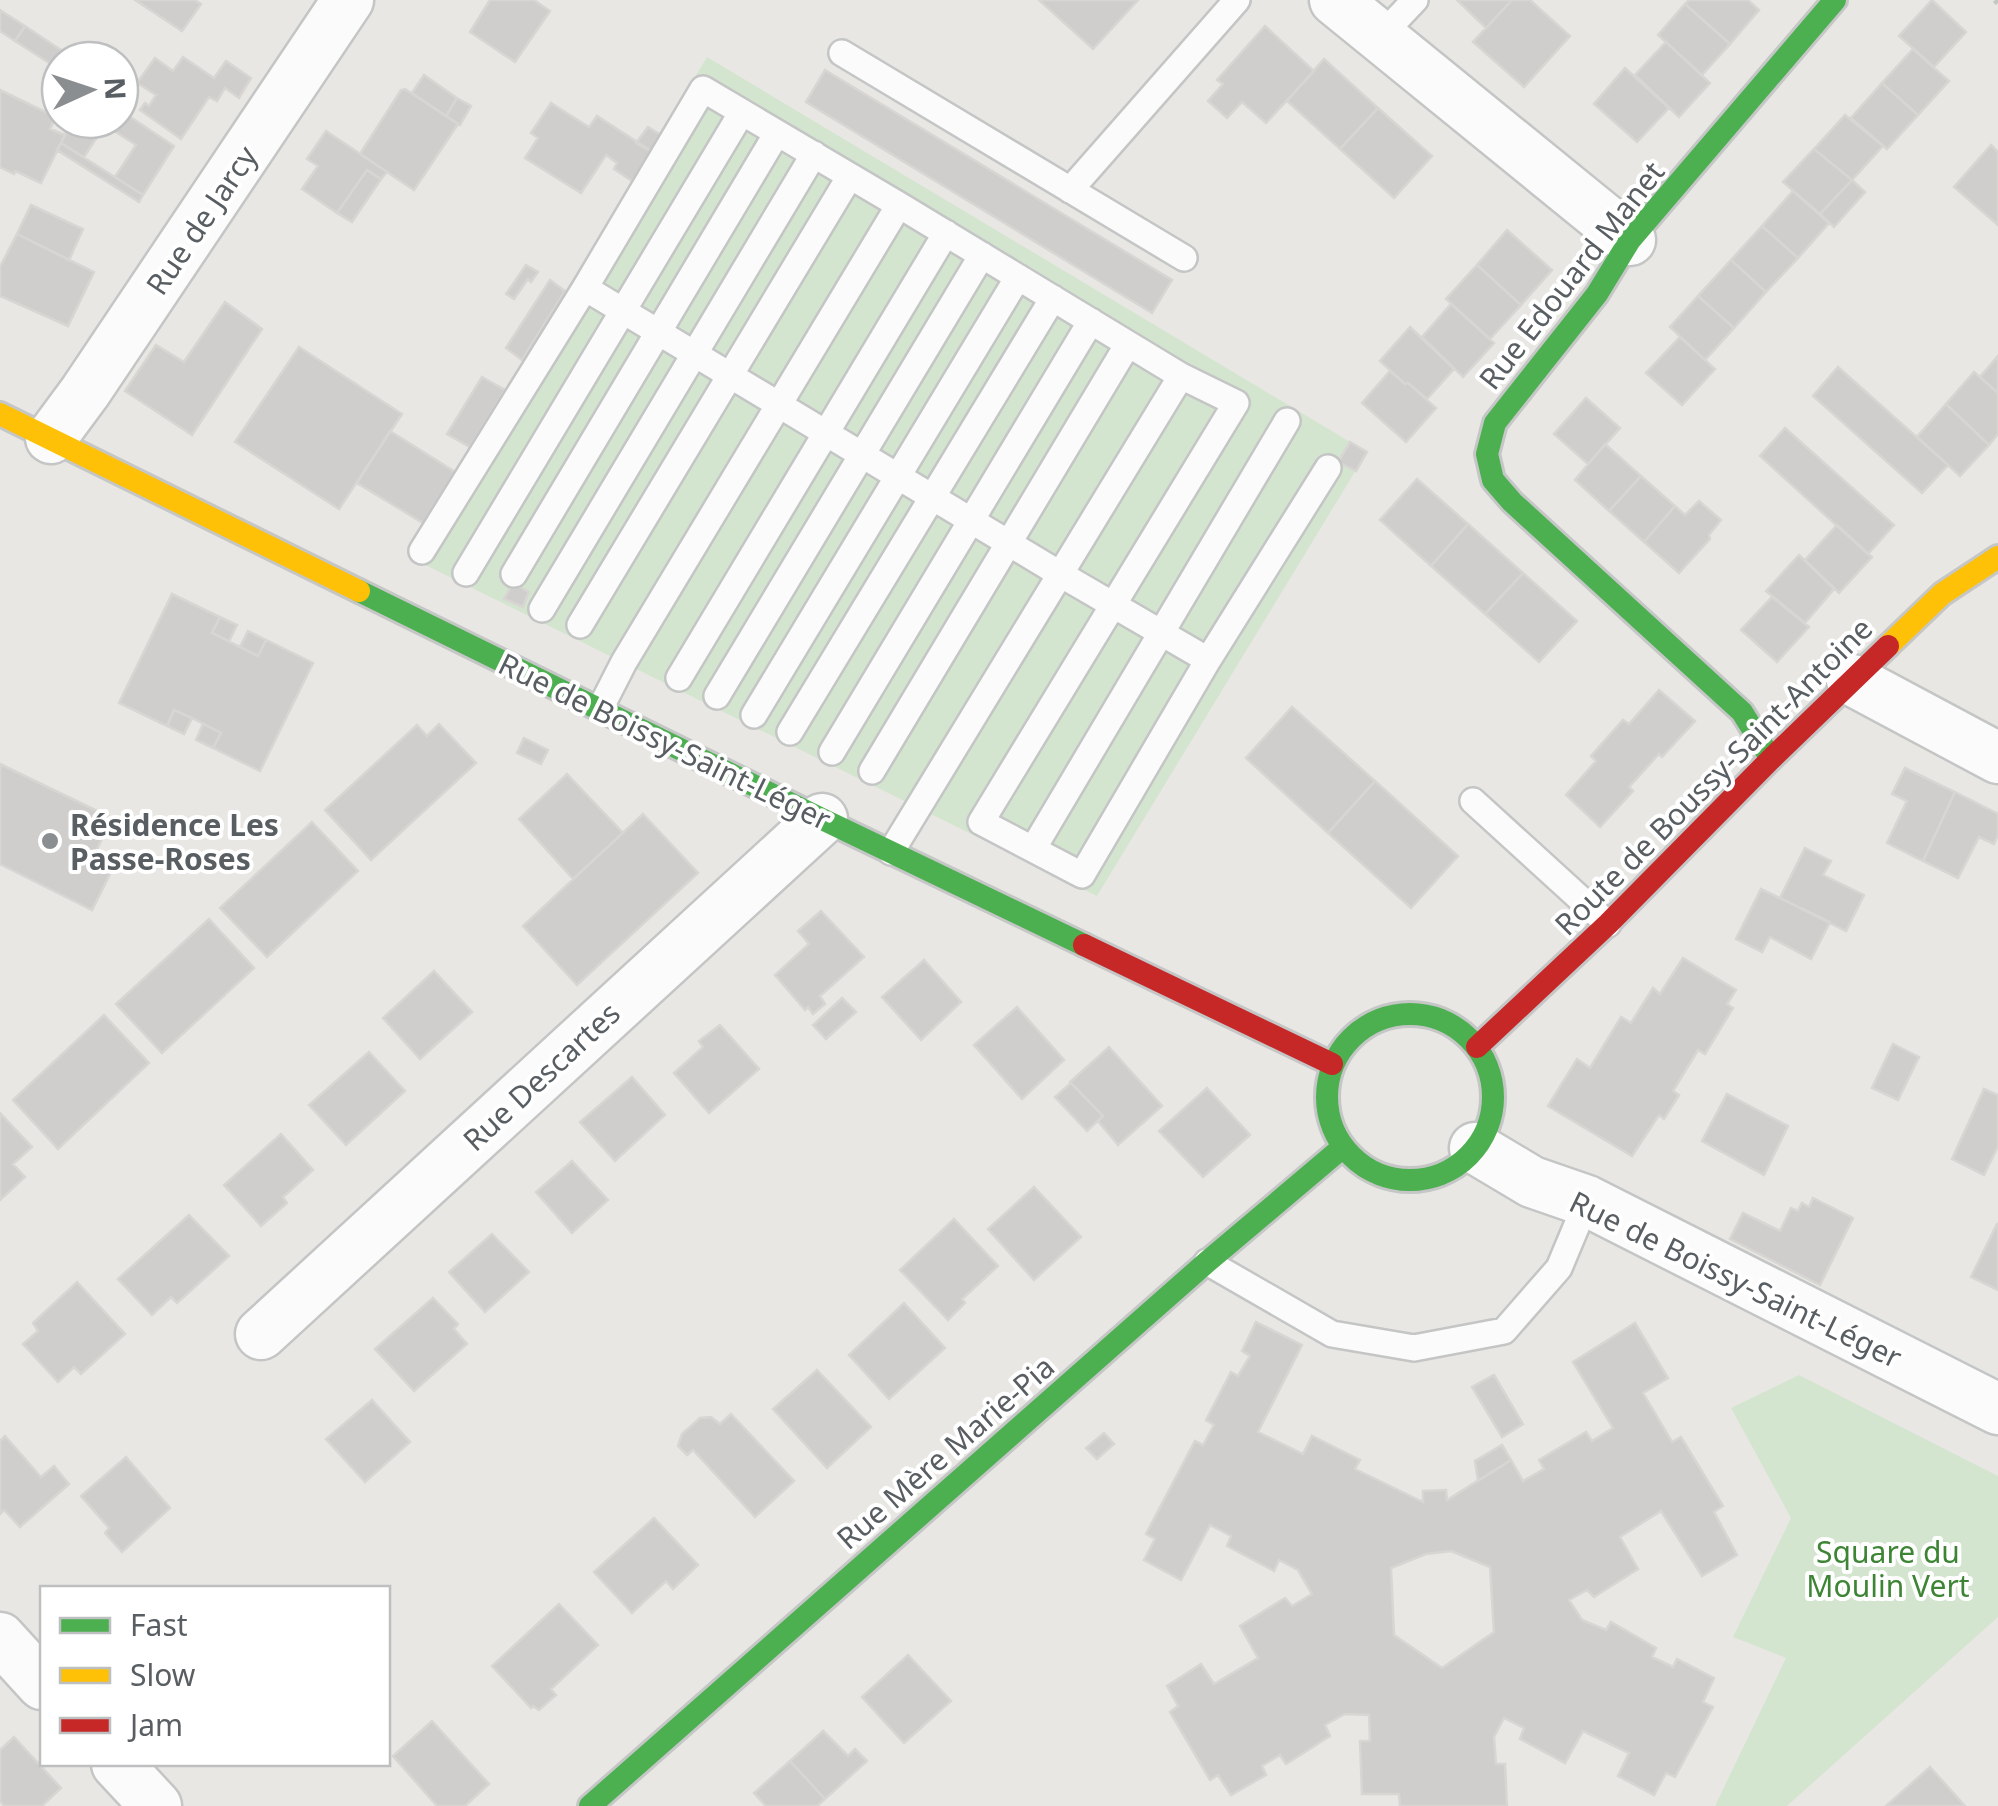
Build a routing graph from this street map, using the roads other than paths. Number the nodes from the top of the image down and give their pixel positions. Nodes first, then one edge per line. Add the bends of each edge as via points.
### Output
1 (348, 0) edge
2 (1237, 0) edge
3 (1335, 0) edge
4 (1415, 0) edge
5 (1835, 0) edge
6 (1380, 37) junction
7 (842, 52) dead end
8 (742, 112) junction
9 (778, 134) junction
10 (814, 154) junction
11 (850, 176) junction
12 (1070, 190) junction
13 (899, 204) junction
14 (946, 233) junction
15 (1630, 240) junction
16 (982, 254) junction
17 (1184, 258) dead end
18 (1018, 277) junction
19 (585, 288) junction
20 (1053, 298) junction
21 (623, 311) junction
22 (1092, 321) junction
23 (658, 332) junction
24 (1128, 344) junction
25 (694, 354) junction
26 (730, 375) junction
27 (1181, 376) junction
28 (779, 404) junction
29 (0, 414) edge
30 (1288, 421) dead end
31 (826, 432) junction
32 (51, 438) junction
33 (862, 454) junction
34 (1328, 468) dead end
35 (898, 476) junction
36 (932, 497) junction
37 (972, 521) junction
38 (1009, 543) junction
39 (422, 552) dead end
40 (1998, 556) edge
41 (466, 573) dead end
42 (514, 574) dead end
43 (1060, 574) junction
44 (1113, 605) junction
45 (542, 609) dead end
46 (580, 625) dead end
47 (1162, 633) junction
48 (1208, 660) junction
49 (678, 678) dead end
50 (1852, 680) junction
51 (717, 696) dead end
52 (600, 709) junction
53 (754, 715) dead end
54 (790, 732) dead end
55 (832, 752) dead end
56 (1998, 758) edge
57 (1771, 759) junction
58 (872, 771) dead end
59 (1473, 802) dead end
60 (822, 819) junction
61 (1034, 849) junction
62 (891, 852) junction
63 (1608, 924) junction
64 (1477, 1047) junction
65 (1332, 1064) junction
66 (1343, 1147) junction
67 (1476, 1148) junction
68 (1587, 1201) junction
69 (1207, 1262) junction
70 (260, 1334) dead end
71 (1998, 1409) edge
72 (0, 1638) edge
73 (40, 1682) edge
74 (119, 1766) edge
75 (156, 1806) edge
76 (590, 1806) edge

1 - 32 street, Rue de Jarcy
2 - 12 lane
3 - 6 street
4 - 6 lane
5 - 15 main road, Rue Edouard Manet
6 - 15 street
7 - 12 lane
8 - 9 lane
8 - 19 lane via 703,89
8 - 21 lane
9 - 10 lane
9 - 23 lane
10 - 11 lane
10 - 25 lane
11 - 13 lane
11 - 26 lane
12 - 17 lane
13 - 14 lane
13 - 28 lane
14 - 16 lane
14 - 31 lane
15 - 57 main road, Rue Edouard Manet via 1597,294 1495,423 1487,454 1493,480 1742,712
16 - 18 lane
16 - 33 lane
18 - 20 lane
18 - 35 lane
19 - 21 lane
19 - 39 lane
20 - 22 lane
20 - 36 lane
21 - 23 lane
21 - 41 lane
22 - 24 lane
22 - 37 lane
23 - 25 lane
23 - 42 lane
24 - 27 lane
24 - 38 lane
25 - 26 lane
25 - 45 lane
26 - 28 lane
26 - 46 lane
27 - 43 lane
27 - 44 lane via 1236,403
28 - 31 lane
28 - 52 lane
29 - 32 main road, Rue de Boissy-Saint-Léger
30 - 47 lane
31 - 33 lane
31 - 49 lane
32 - 52 main road, Rue de Boissy-Saint-Léger
33 - 35 lane
33 - 51 lane
34 - 48 lane
35 - 36 lane
35 - 53 lane
36 - 37 lane
36 - 54 lane
37 - 38 lane
37 - 55 lane
38 - 43 lane
38 - 58 lane
40 - 50 main road, Route de Boussy-Saint-Antoine via 1942,594
43 - 44 lane
43 - 62 lane
44 - 47 lane
44 - 61 lane via 980,822
47 - 48 lane
47 - 61 lane
48 - 61 lane via 1082,875
50 - 56 street
50 - 57 main road, Route de Boussy-Saint-Antoine
52 - 60 main road, Rue de Boissy-Saint-Léger
57 - 63 main road, Route de Boussy-Saint-Antoine
59 - 63 lane
60 - 62 main road, Rue de Boissy-Saint-Léger
60 - 70 street, Rue Descartes
62 - 65 main road, Rue de Boissy-Saint-Léger
63 - 64 main road, Route de Boussy-Saint-Antoine
64 - 65 main road via 1460,1029 1412,1013 1364,1026
64 - 67 main road via 1493,1098
65 - 66 main road via 1326,1092
66 - 67 main road via 1361,1165 1408,1180 1434,1177
66 - 69 main road, Rue Mère Marie-Pia
67 - 68 street, Rue de Boissy-Saint-Léger via 1532,1182
68 - 69 lane via 1559,1268 1504,1331 1414,1348 1332,1334
68 - 71 street, Rue de Boissy-Saint-Léger
69 - 76 main road, Rue Mère Marie-Pia
72 - 73 street
74 - 75 street

